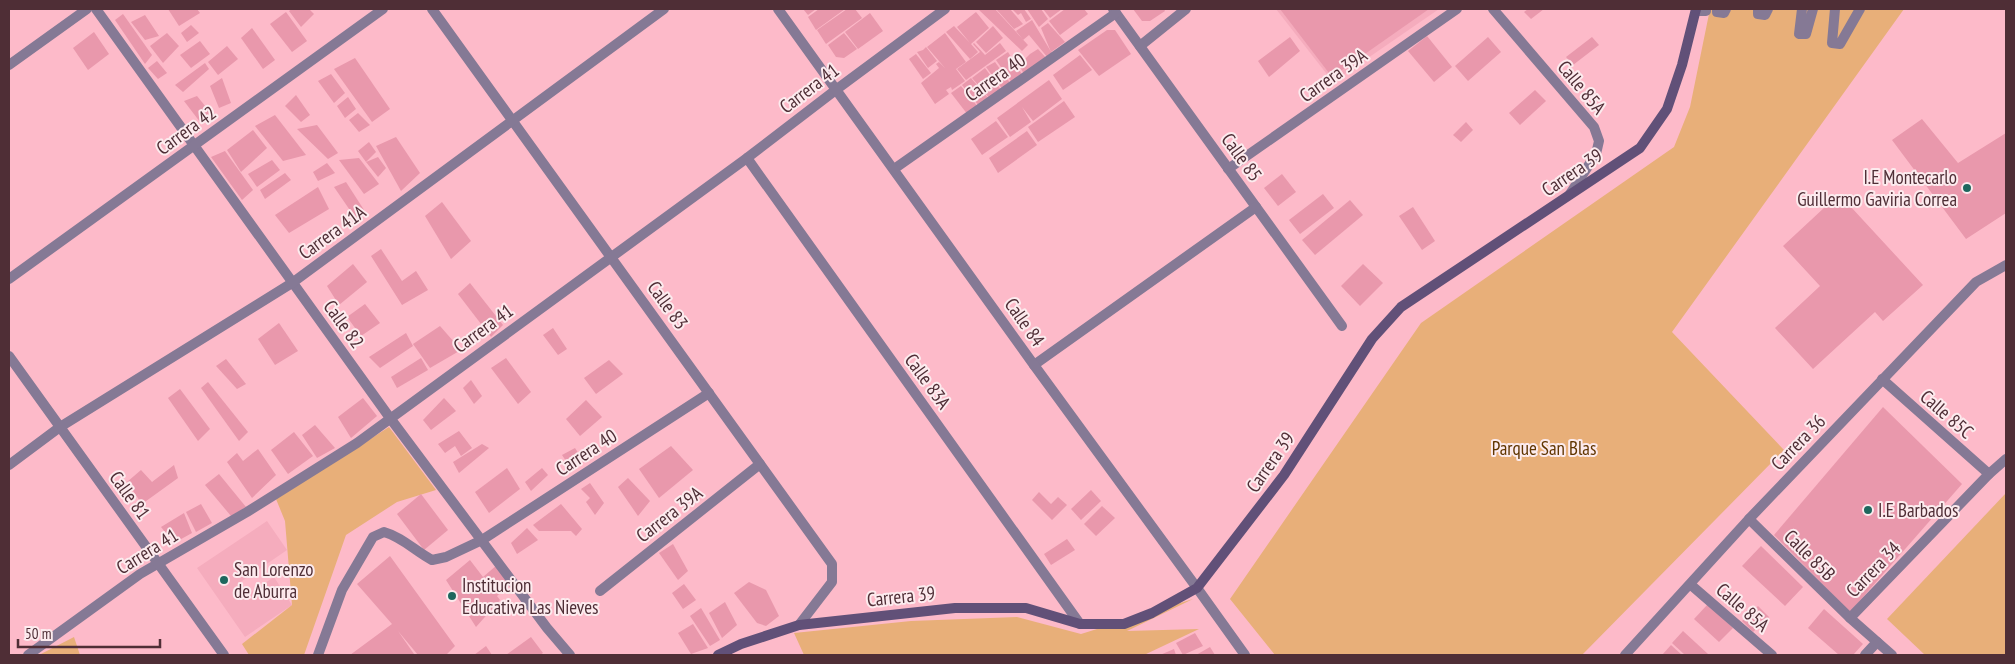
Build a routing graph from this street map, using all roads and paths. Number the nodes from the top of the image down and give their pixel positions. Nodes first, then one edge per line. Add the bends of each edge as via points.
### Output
1 (87, 9) edge
2 (96, 9) edge
3 (383, 9) edge
4 (432, 9) edge
5 (664, 9) edge
6 (778, 9) edge
7 (945, 9) edge
8 (1186, 9) edge
9 (1457, 9) edge
10 (1493, 9) edge
11 (1700, 9) edge
12 (1717, 9) edge
13 (1726, 9) edge
14 (1758, 9) edge
15 (1768, 9) edge
16 (1802, 9) edge
17 (1813, 9) edge
18 (1835, 9) edge
19 (1860, 9) edge
20 (1114, 11) edge
21 (1140, 46) junction
22 (9, 65) edge
23 (837, 88) junction
24 (512, 120) junction
25 (194, 146) junction
26 (747, 158) junction
27 (894, 169) junction
28 (1228, 169) junction
29 (1569, 196) junction
30 (1256, 207) junction
31 (611, 256) junction
32 (2006, 265) edge
33 (9, 279) edge
34 (292, 282) junction
35 (1342, 326) dead end
36 (9, 356) edge
37 (1034, 365) junction
38 (1882, 379) junction
39 (709, 393) junction
40 (390, 418) junction
41 (60, 427) junction
42 (2006, 459) edge
43 (760, 464) junction
44 (9, 465) edge
45 (1989, 474) junction
46 (1749, 519) junction
47 (482, 540) junction
48 (158, 564) junction
49 (1691, 585) junction
50 (1197, 588) junction
51 (600, 591) dead end
52 (1850, 618) junction
53 (1080, 624) junction
54 (800, 625) junction
55 (1877, 642) junction
56 (1765, 653) edge
57 (28, 655) edge
58 (224, 655) edge
59 (318, 655) edge
60 (570, 655) edge
61 (718, 655) edge
62 (1245, 655) edge
63 (1626, 655) edge
64 (1865, 655) edge
65 (1892, 655) edge

1 - 22 street
2 - 25 street, Calle 82
3 - 25 street, Carrera 42
4 - 24 street, Calle 83
5 - 24 street, Carrera 41A
6 - 23 street, Calle 84
7 - 23 street, Carrera 41
8 - 21 street
9 - 28 street, Carrera 39A
10 - 29 street, Calle 85A via 1594,127 1599,141 1596,154
11 - 29 main road, Carrera 39 via 1667,109 1640,148
12 - 13 street via 1717,12 1724,13
14 - 15 street via 1758,14 1765,15
16 - 17 street via 1798,34 1806,34
18 - 19 street via 1832,43 1840,44
20 - 21 street, Calle 85
20 - 27 street, Carrera 40
21 - 28 street, Calle 85
23 - 26 street, Carrera 41
23 - 27 street, Calle 84
24 - 31 street, Calle 83
24 - 34 street, Carrera 41A
25 - 33 street, Carrera 42
25 - 34 street, Calle 82
26 - 31 street, Carrera 41
26 - 53 street, Calle 83A
27 - 37 street, Calle 84
28 - 30 street, Calle 85
29 - 50 main road, Carrera 39 via 1401,307 1372,339 1284,475
30 - 35 street, Calle 85
30 - 37 street
31 - 39 street, Calle 83
31 - 40 street, Carrera 41
32 - 38 street, Carrera 36 via 1976,282
34 - 40 street, Calle 82
34 - 41 street, Carrera 41A
36 - 41 street, Calle 81
37 - 50 street, Calle 84
38 - 45 street, Calle 85C
38 - 46 street, Carrera 36
39 - 43 street, Calle 83
39 - 47 street, Carrera 40
40 - 47 street, Calle 82
40 - 48 street, Carrera 41 via 349,448
41 - 44 street, Carrera 41A
41 - 48 street, Calle 81
42 - 45 street, Carrera 34
43 - 51 street, Carrera 39A
43 - 54 street, Calle 83 via 832,564 832,582
45 - 52 street, Carrera 34
46 - 49 street, Carrera 36
46 - 52 street, Calle 85B
47 - 59 street, Carrera 40 via 432,560 396,535 384,532 373,538 342,590
47 - 60 street, Calle 82
48 - 57 street, Carrera 41
48 - 58 street, Calle 81
49 - 56 street, Calle 85A
49 - 63 street, Carrera 36
50 - 53 main road, Carrera 39 via 1152,613 1124,624
50 - 62 street, Calle 84
52 - 55 street, Calle 85B
53 - 54 main road, Carrera 39 via 1026,608 955,608
54 - 61 main road, Carrera 39
55 - 64 street
55 - 65 street, Calle 85B

